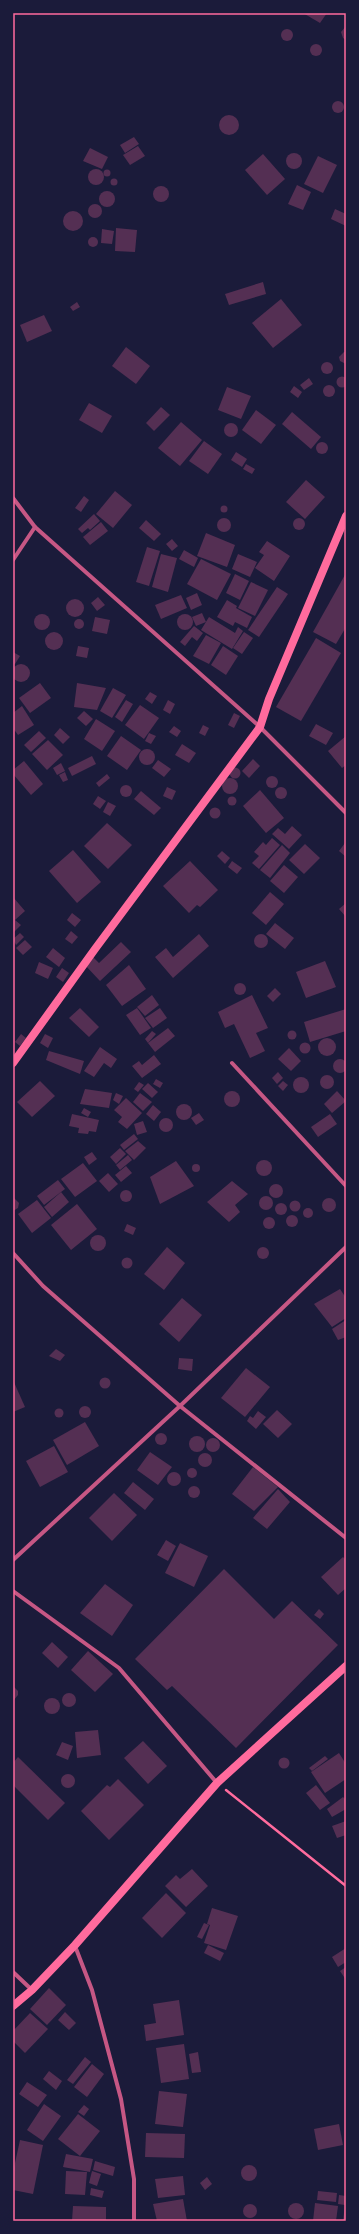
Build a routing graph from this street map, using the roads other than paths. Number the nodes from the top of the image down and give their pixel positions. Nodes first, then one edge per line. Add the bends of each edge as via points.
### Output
1 (13, 498) edge
2 (346, 516) edge
3 (35, 527) junction
4 (13, 560) edge
5 (260, 727) junction
6 (346, 813) edge
7 (13, 1063) edge
8 (232, 1063) dead end
9 (346, 1186) edge
10 (346, 1247) edge
11 (13, 1253) edge
12 (180, 1406) junction
13 (346, 1538) edge
14 (13, 1560) edge
15 (13, 1591) edge
16 (346, 1666) edge
17 (217, 1783) junction
18 (75, 1945) junction
19 (13, 1972) edge
20 (32, 1990) junction
21 (13, 2006) edge
22 (134, 2221) edge

1 - 3 street
2 - 5 main road via 269,699
3 - 4 street
3 - 5 street
5 - 6 street
5 - 7 main road via 94,949
8 - 9 street
10 - 12 street
11 - 12 street via 43,1286
12 - 13 street
12 - 14 street
15 - 17 street via 120,1668
16 - 17 main road
17 - 18 main road
18 - 20 main road
18 - 22 street via 92,1990 121,2099 134,2179
19 - 20 street
20 - 21 main road

